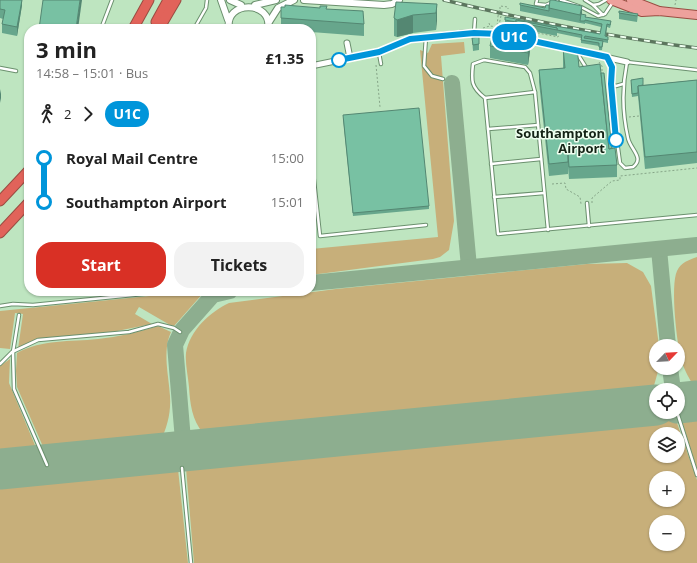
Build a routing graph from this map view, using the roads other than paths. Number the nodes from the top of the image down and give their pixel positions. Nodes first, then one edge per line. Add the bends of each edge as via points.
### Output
1 (112, 0) edge
2 (143, 0) edge
3 (149, 0) edge
4 (168, 0) edge
5 (176, 0) edge
6 (207, 0) edge
7 (221, 0) edge
8 (230, 0) edge
9 (276, 0) edge
10 (294, 0) edge
11 (304, 0) edge
12 (537, 0) edge
13 (557, 0) edge
14 (561, 0) edge
15 (585, 0) edge
16 (611, 0) edge
17 (631, 0) edge
18 (399, 1) edge
19 (241, 5) junction
20 (255, 5) junction
21 (593, 5) junction
22 (659, 11) junction
23 (603, 15) junction
24 (697, 15) edge
25 (475, 19) dead end
26 (228, 20) junction
27 (103, 24) edge
28 (134, 24) edge
29 (135, 24) edge
30 (156, 24) edge
31 (162, 24) edge
32 (197, 24) edge
33 (228, 24) edge
34 (267, 24) edge
35 (269, 24) edge
36 (474, 33) junction
37 (504, 35) edge
38 (426, 37) junction
39 (519, 38) edge
40 (347, 43) dead end
41 (575, 50) junction
42 (379, 52) junction
43 (607, 57) junction
44 (350, 58) junction
45 (619, 60) junction
46 (627, 62) junction
47 (381, 64) dead end
48 (316, 65) edge
49 (612, 67) junction
50 (0, 68) edge
51 (697, 70) edge
52 (16, 71) dead end
53 (589, 72) edge
54 (443, 79) dead end
55 (611, 84) junction
56 (623, 84) junction
57 (535, 92) junction
58 (485, 98) junction
59 (538, 125) junction
60 (488, 129) junction
61 (541, 159) junction
62 (491, 164) junction
63 (24, 175) edge
64 (544, 194) junction
65 (494, 197) junction
66 (316, 199) edge
67 (0, 201) edge
68 (587, 203) dead end
69 (24, 207) edge
70 (697, 215) edge
71 (426, 225) dead end
72 (589, 226) junction
73 (548, 230) junction
74 (0, 232) edge
75 (113, 296) edge
76 (0, 306) edge
77 (19, 316) dead end
78 (180, 332) dead end
79 (13, 352) junction
80 (0, 364) edge
81 (679, 419) edge
82 (47, 465) dead end
83 (182, 468) dead end
84 (697, 475) edge
85 (191, 563) edge

1 - 27 lane
2 - 28 highway
3 - 29 highway
4 - 30 highway
5 - 31 highway
6 - 32 lane via 206,8
7 - 26 street
8 - 19 street
9 - 20 street
10 - 35 street via 278,8
11 - 18 street via 384,5
12 - 13 lane via 536,4 546,5
14 - 23 lane via 594,15
15 - 21 lane
16 - 21 lane
16 - 22 main road via 642,12
16 - 23 lane
17 - 22 main road
19 - 20 street
19 - 26 street
20 - 34 street via 264,12
21 - 23 lane
22 - 24 main road
25 - 36 lane
26 - 33 street
36 - 37 street
36 - 38 street
38 - 42 street via 410,39
38 - 54 lane via 424,66 432,76
39 - 41 street
40 - 44 street
41 - 43 street
41 - 53 lane
42 - 44 street
42 - 47 lane
43 - 45 street
43 - 49 lane
44 - 48 street
45 - 46 street
45 - 49 lane
46 - 51 lane
46 - 56 lane
49 - 55 lane
50 - 52 lane
55 - 56 lane
55 - 56 lane via 620,164 625,168 636,165 638,158 628,139
57 - 58 lane
57 - 58 lane via 530,73 525,67 484,60 473,64 471,79 475,90
57 - 59 lane
58 - 60 lane
59 - 60 lane
59 - 61 lane
60 - 62 lane
61 - 62 lane
61 - 64 lane
62 - 65 lane
63 - 67 highway
64 - 65 lane
64 - 73 lane
65 - 73 lane via 498,234
66 - 71 lane via 320,236
68 - 72 lane
69 - 74 highway
70 - 72 lane
72 - 73 lane
75 - 76 lane
77 - 79 lane
78 - 79 lane via 158,324 128,332 38,340
79 - 80 lane
79 - 82 lane via 14,388
81 - 84 lane
83 - 85 lane

